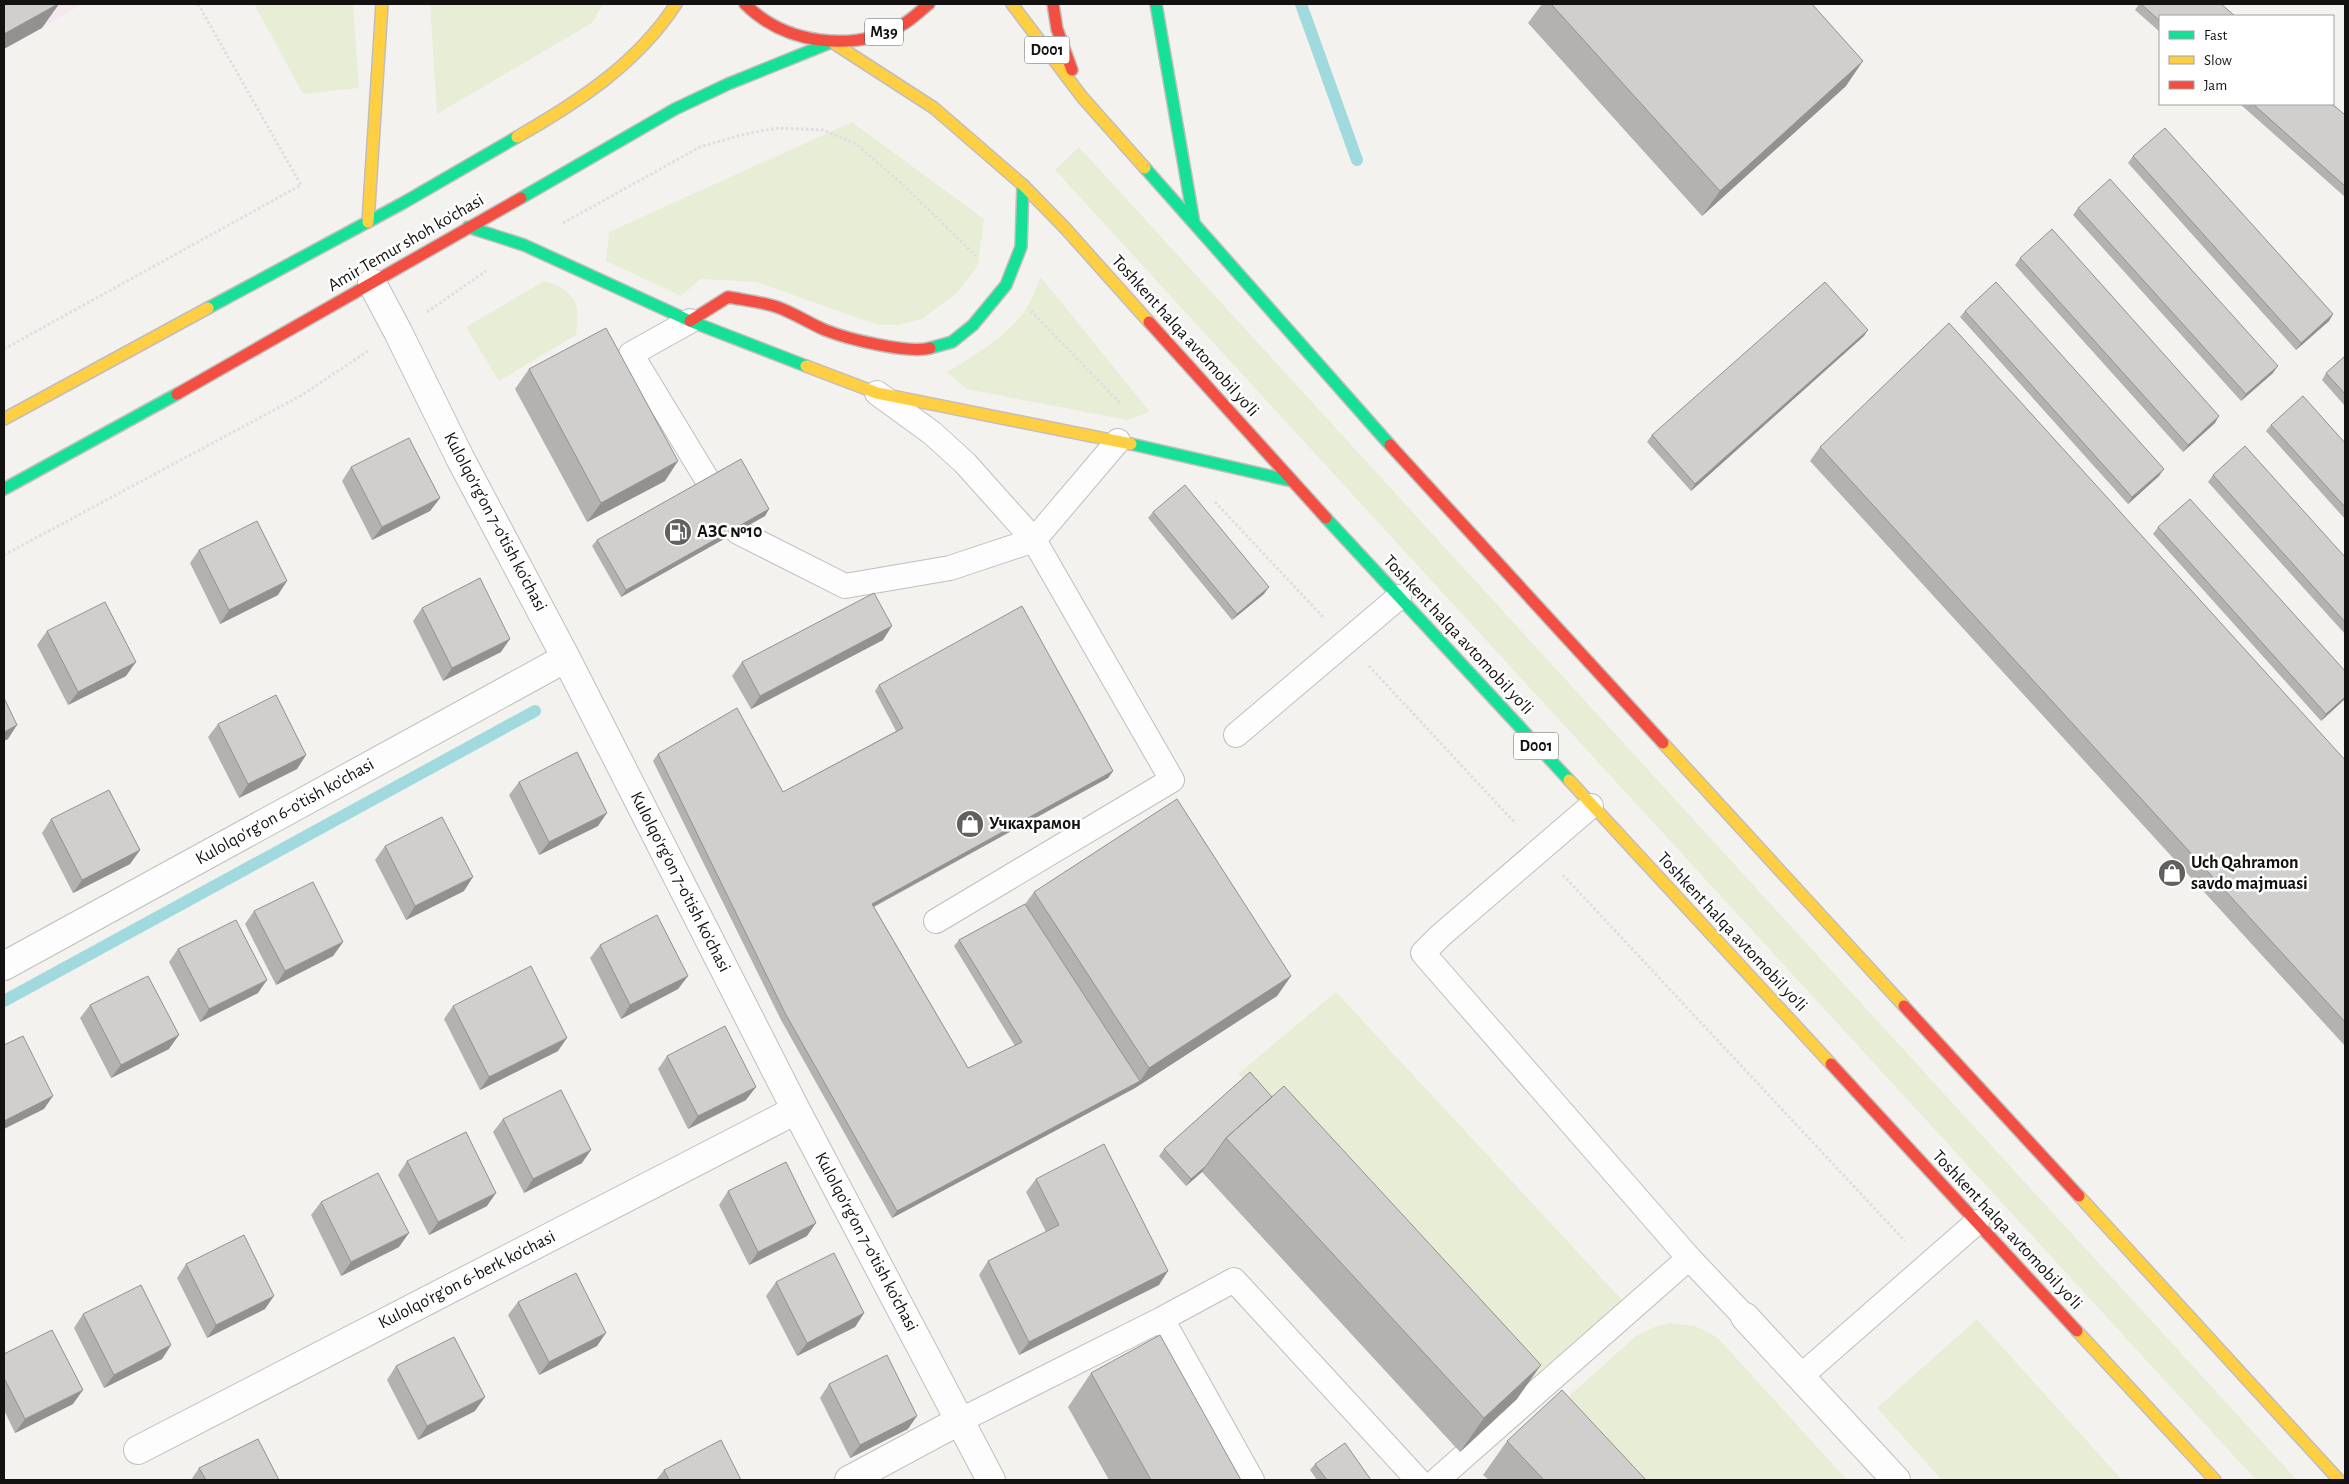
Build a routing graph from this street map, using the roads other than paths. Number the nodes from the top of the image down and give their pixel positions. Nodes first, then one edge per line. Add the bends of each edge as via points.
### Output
1 (382, 4) edge
2 (676, 4) edge
3 (745, 4) edge
4 (930, 4) edge
5 (1012, 4) edge
6 (1053, 4) edge
7 (1156, 4) edge
8 (832, 42) junction
9 (1082, 97) junction
10 (1023, 185) junction
11 (368, 222) junction
12 (1194, 223) junction
13 (468, 228) junction
14 (372, 283) junction
15 (690, 321) junction
16 (877, 393) junction
17 (4, 419) edge
18 (1118, 441) junction
19 (708, 481) edge
20 (1292, 481) junction
21 (4, 489) edge
22 (738, 532) edge
23 (1034, 540) junction
24 (1399, 597) junction
25 (566, 658) junction
26 (1236, 735) dead end
27 (1591, 806) junction
28 (936, 921) dead end
29 (4, 966) edge
30 (796, 1110) junction
31 (1976, 1222) junction
32 (1689, 1258) junction
33 (1745, 1317) joint
34 (1162, 1319) junction
35 (1800, 1377) junction
36 (959, 1421) junction
37 (138, 1450) dead end
38 (849, 1480) edge
39 (991, 1480) edge
40 (1252, 1480) edge
41 (1418, 1480) edge
42 (1437, 1480) edge
43 (1896, 1480) edge
44 (2215, 1480) edge
45 (2339, 1480) edge

1 - 11 main road
2 - 11 main road, Amir Temur shoh ko'chasi via 662,26 637,52 572,103 447,179
3 - 8 main road, Toshkent halqa avtomobil yo'li / M39 via 761,19 795,36
4 - 8 main road, Toshkent halqa avtomobil yo'li / M39 via 901,25 868,38
5 - 9 main road, D001
6 - 9 main road via 1057,28
7 - 12 main road
8 - 10 main road, Toshkent halqa avtomobil yo'li / D001 via 934,108
8 - 13 main road, Amir Temur shoh ko'chasi via 675,109
9 - 12 main road, D001
10 - 15 main road via 1021,247 1006,285 973,325 952,342 924,350 867,342 827,331 776,307 728,297
10 - 20 main road, Toshkent halqa avtomobil yo'li / D001
11 - 17 main road, Amir Temur shoh ko'chasi
12 - 45 main road, D001 via 1414,472
13 - 14 main road, Amir Temur shoh ko'chasi
13 - 15 main road via 524,245
14 - 21 main road, Amir Temur shoh ko'chasi
14 - 25 street, Kulolqo'rg'on 7-o'tish ko'chasi
15 - 16 main road
15 - 19 lane via 632,354
16 - 18 main road
16 - 23 lane via 932,433 965,463
18 - 20 main road
18 - 23 lane
20 - 24 main road, Toshkent halqa avtomobil yo'li / D001
22 - 23 lane via 844,586 950,568
23 - 28 lane via 1172,780
24 - 26 lane
24 - 27 main road, Toshkent halqa avtomobil yo'li / D001
25 - 29 street, Kulolqo'rg'on 6-o'tish ko'chasi
25 - 30 street, Kulolqo'rg'on 7-o'tish ko'chasi
27 - 31 main road, Toshkent halqa avtomobil yo'li / D001
27 - 32 lane via 1423,953
30 - 36 street, Kulolqo'rg'on 7-o'tish ko'chasi
30 - 37 street, Kulolqo'rg'on 6-berk ko'chasi
31 - 35 lane
31 - 44 main road, Toshkent halqa avtomobil yo'li / D001
32 - 33 lane
32 - 42 lane
33 - 35 street
34 - 36 lane
34 - 40 lane
34 - 41 lane via 1234,1280
35 - 43 street
36 - 38 street
36 - 39 street, Kulolqo'rg'on 7-o'tish ko'chasi

